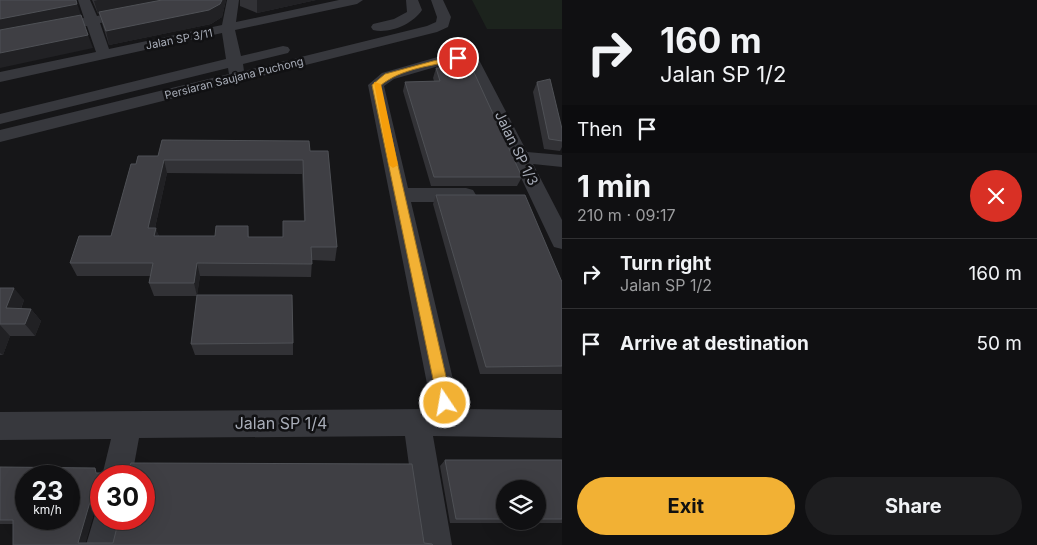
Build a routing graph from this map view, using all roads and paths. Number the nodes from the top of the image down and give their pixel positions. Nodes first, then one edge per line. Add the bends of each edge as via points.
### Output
1 (84, 0) edge
2 (233, 0) edge
3 (357, 0) edge
4 (412, 0) edge
5 (437, 0) edge
6 (302, 6) edge
7 (146, 10) edge
8 (92, 21) junction
9 (228, 28) junction
10 (360, 32) dead end
11 (0, 39) edge
12 (293, 47) dead end
13 (104, 54) junction
14 (237, 69) junction
15 (0, 77) edge
16 (0, 119) edge
17 (0, 136) edge
18 (522, 158) junction
19 (562, 161) edge
20 (400, 195) junction
21 (480, 196) edge
22 (520, 196) edge
23 (540, 196) junction
24 (562, 241) edge
25 (417, 422) junction
26 (449, 422) junction
27 (128, 424) junction
28 (562, 424) edge
29 (0, 426) edge
30 (119, 465) edge
31 (105, 530) edge
32 (102, 545) edge
33 (436, 545) edge

1 - 8 street
2 - 9 street
3 - 6 street, Jalan SP 3/11
4 - 10 street via 415,10 412,16 398,23
5 - 14 street, Persiaran Saujana Puchong via 444,17 443,24 432,29
6 - 9 street, Jalan SP 3/11
7 - 8 street
8 - 11 street
8 - 13 street
9 - 13 street, Jalan SP 3/11
9 - 14 street
12 - 14 street, Persiaran Saujana Puchong
13 - 15 street, Jalan SP 3/11
14 - 16 street, Persiaran Saujana Puchong
14 - 17 street, Persiaran Saujana Puchong
18 - 19 street
18 - 20 street, Jalan SP 1/3 via 477,66 468,60 448,59 388,76 376,85
18 - 23 street, Jalan SP 1/3
20 - 21 street
20 - 26 street
22 - 23 street
23 - 24 street, Jalan SP 1/3
25 - 26 street, Jalan SP 1/4
25 - 27 street, Jalan SP 1/4
25 - 33 street
26 - 28 street, Jalan SP 1/4
27 - 29 street, Jalan SP 1/4
27 - 30 street
31 - 32 street

